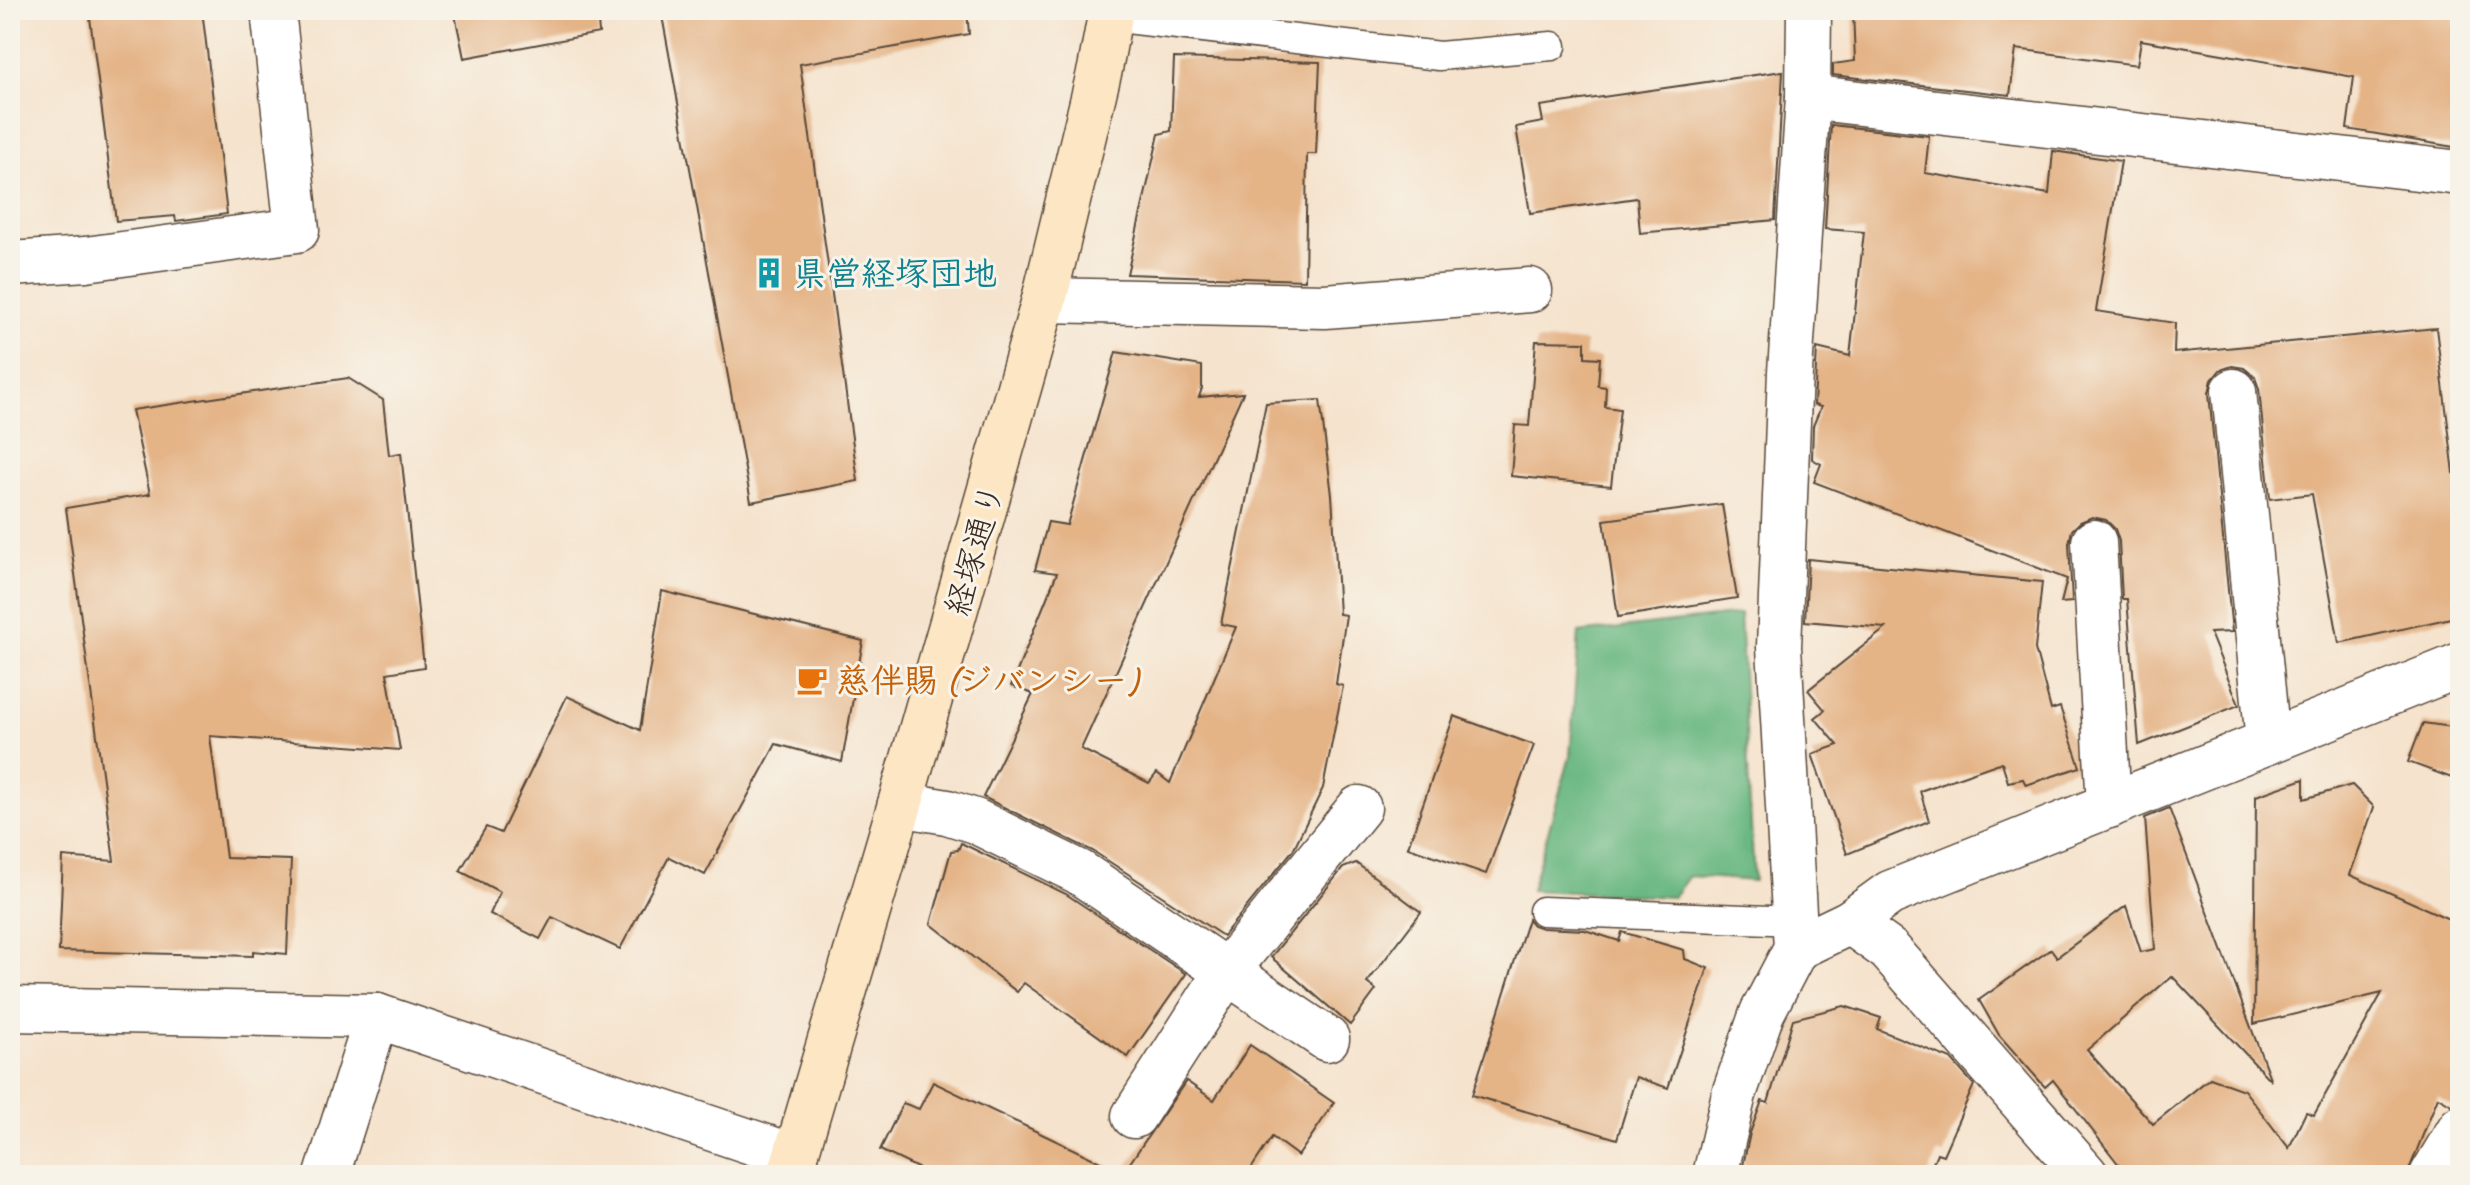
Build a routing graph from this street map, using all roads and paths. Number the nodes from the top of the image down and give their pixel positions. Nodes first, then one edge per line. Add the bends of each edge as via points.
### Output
1 (273, 10) edge
2 (1809, 10) edge
3 (1110, 13) edge
4 (1552, 46) dead end
5 (1808, 97) junction
6 (2460, 173) edge
7 (10, 264) edge
8 (1530, 290) dead end
9 (1044, 300) junction
10 (2234, 391) dead end
11 (2094, 542) dead end
12 (2460, 665) edge
13 (2268, 742) junction
14 (900, 804) junction
15 (2109, 806) junction
16 (1359, 808) dead end
17 (1543, 911) dead end
18 (1850, 922) junction
19 (1795, 934) junction
20 (1227, 971) junction
21 (10, 1009) edge
22 (377, 1016) junction
23 (1327, 1039) dead end
24 (1134, 1116) dead end
25 (2460, 1128) edge
26 (793, 1166) edge
27 (327, 1175) edge
28 (1715, 1175) edge
29 (2086, 1175) edge
30 (2432, 1175) edge

1 - 7 street via 297,230
2 - 5 street
3 - 4 lane via 1439,56
3 - 9 main road, 経塚通り
5 - 6 street
5 - 19 street via 1779,647
8 - 9 street via 1325,306
9 - 14 main road, 経塚通り
10 - 13 street
11 - 15 street
12 - 13 street
13 - 15 street
14 - 20 street via 975,821 1079,872
14 - 26 main road, 経塚通り
15 - 18 street via 1890,893
16 - 20 street
17 - 19 lane
18 - 19 street
18 - 29 street via 1889,950
19 - 28 street via 1734,1094
20 - 23 street
20 - 24 street
21 - 22 street
22 - 26 street
22 - 27 street
25 - 30 street

